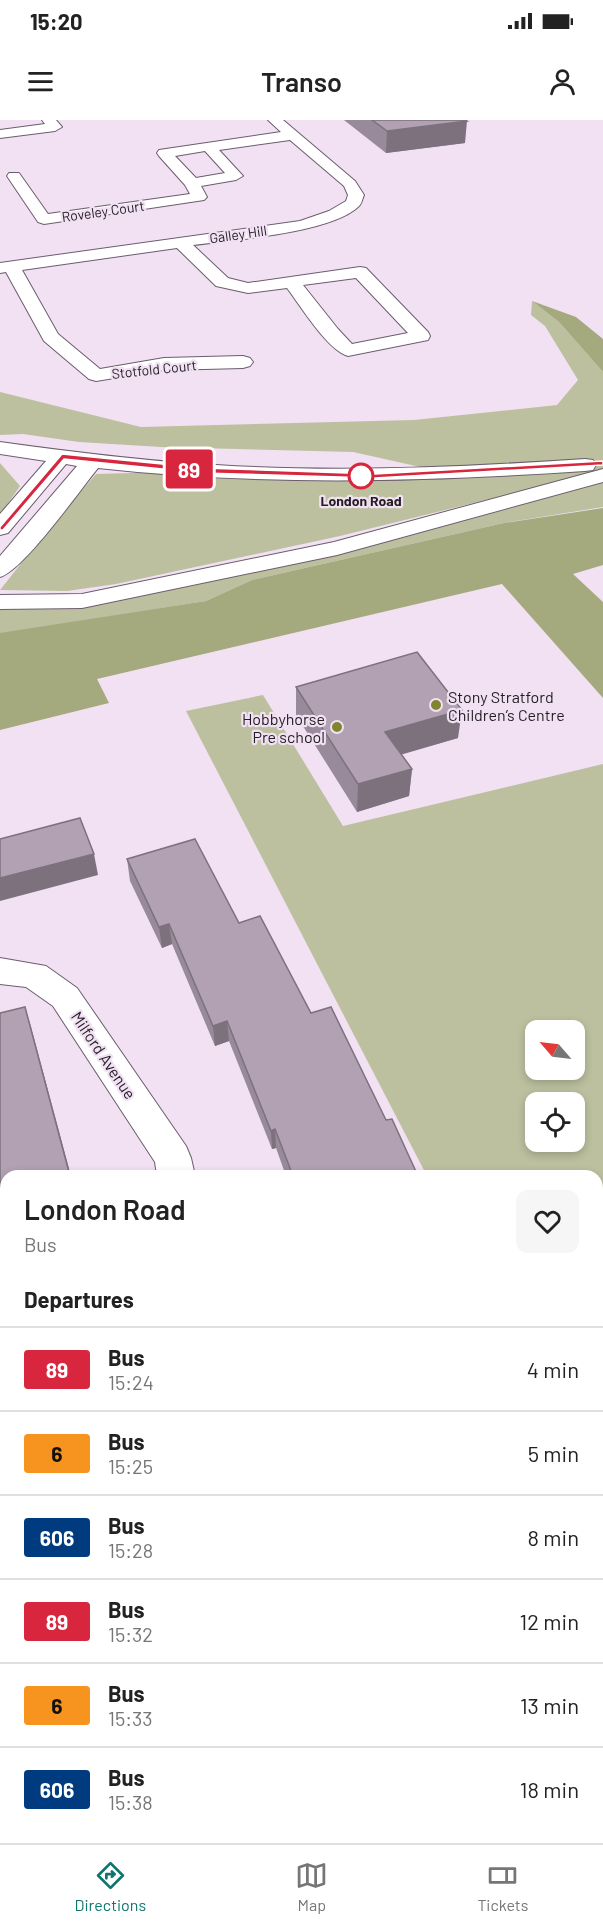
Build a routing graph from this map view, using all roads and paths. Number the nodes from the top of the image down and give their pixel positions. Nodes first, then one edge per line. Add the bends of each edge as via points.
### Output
1 (49, 120) edge
2 (275, 120) edge
3 (0, 134) edge
4 (293, 135) junction
5 (209, 147) junction
6 (14, 176) dead end
7 (192, 183) junction
8 (180, 242) junction
9 (6, 268) edge
10 (292, 283) junction
11 (243, 362) dead end
12 (0, 448) edge
13 (62, 456) junction
14 (93, 460) junction
15 (603, 463) edge
16 (603, 475) edge
17 (0, 528) edge
18 (0, 570) edge
19 (0, 602) edge
20 (0, 971) edge
21 (175, 1170) edge

1 - 3 street via 55,127
2 - 4 street, Galley Hill
4 - 5 street
4 - 8 street, Galley Hill via 350,184 356,195 353,204 302,225
5 - 7 street via 236,176
5 - 7 street via 164,153
6 - 7 street, Roveley Court via 44,219 199,197
8 - 9 street, Galley Hill
8 - 10 street via 222,282 248,288
9 - 11 street, Stotfold Court via 51,337 96,375 164,364
10 - 10 street via 360,272 421,336 348,350
12 - 13 street
13 - 14 street
13 - 17 street
14 - 15 street via 213,471 375,476
14 - 18 street
16 - 19 street via 336,548 82,601
20 - 21 street, Milford Avenue via 34,975 65,997 173,1158

